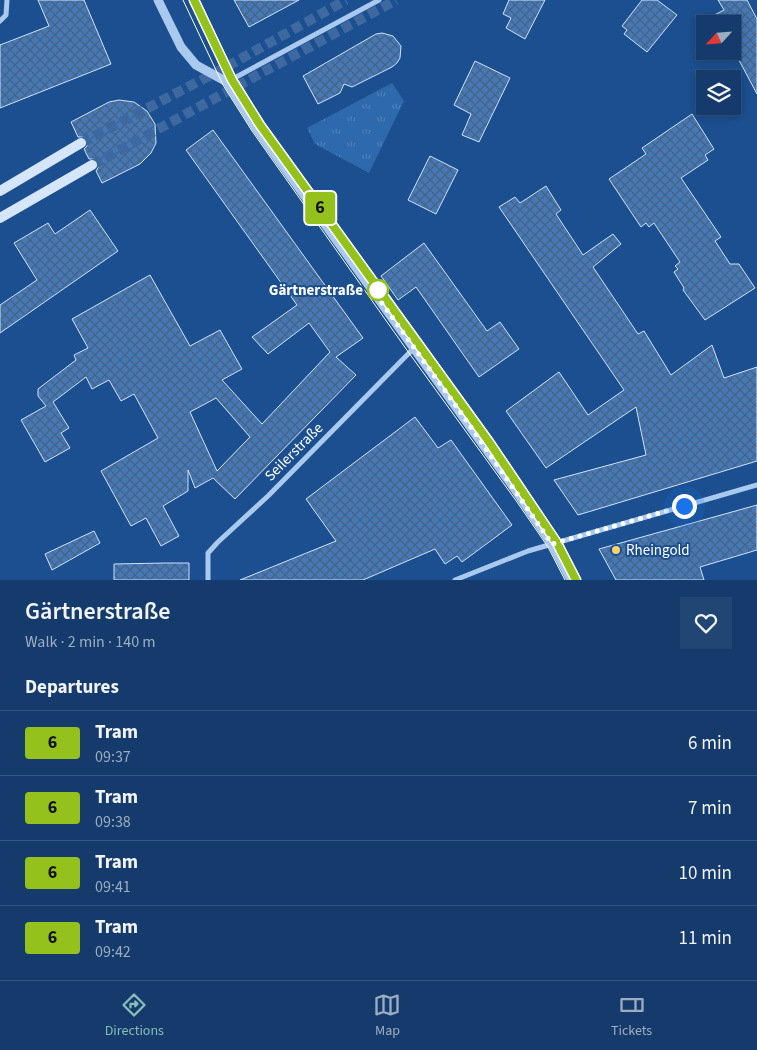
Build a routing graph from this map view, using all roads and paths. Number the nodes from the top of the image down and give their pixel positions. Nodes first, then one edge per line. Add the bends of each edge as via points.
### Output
1 (7, 0) edge
2 (158, 0) edge
3 (379, 0) edge
4 (0, 21) edge
5 (227, 82) junction
6 (82, 143) tunnel mouth
7 (92, 165) tunnel mouth
8 (0, 191) edge
9 (0, 218) edge
10 (414, 348) junction
11 (757, 484) edge
12 (552, 544) junction
13 (208, 580) edge
14 (455, 580) edge
15 (571, 580) edge

1 - 4 street via 6,15
2 - 5 street via 182,47 196,65
3 - 5 street
5 - 10 street via 256,128
6 - 8 main road
7 - 9 main road
10 - 12 street
10 - 13 street, Seilerstraße via 208,553
11 - 12 street
12 - 14 street
12 - 15 street

